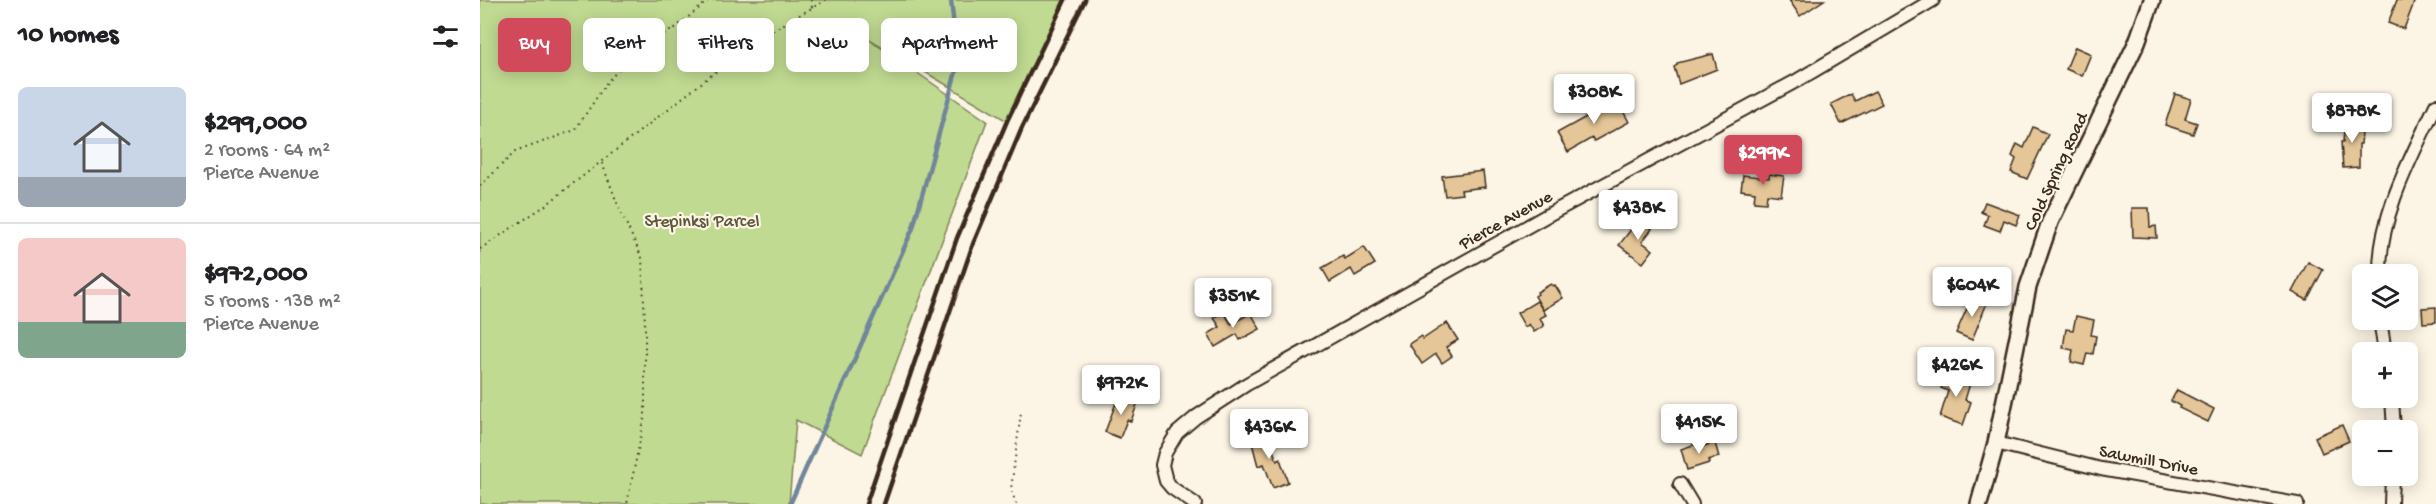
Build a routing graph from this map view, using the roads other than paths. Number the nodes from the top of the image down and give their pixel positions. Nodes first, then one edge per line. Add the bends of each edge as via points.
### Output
1 (1933, 0) edge
2 (2152, 0) edge
3 (2436, 105) edge
4 (2381, 264) edge
5 (1996, 443) junction
6 (1680, 484) dead end
7 (2392, 486) edge
8 (1195, 504) edge
9 (1692, 504) edge
10 (1979, 504) edge
11 (2297, 504) edge
12 (2391, 504) edge

1 - 8 street, Pierce Avenue via 1798,80 1247,384 1196,417 1177,433 1162,465 1172,488
2 - 5 street, Cold Spring Road via 2137,42 2049,222 2028,287
3 - 4 street via 2390,211
5 - 10 street, Cold Spring Road
5 - 11 street, Sawmill Drive via 2101,469
6 - 9 street
7 - 12 street

